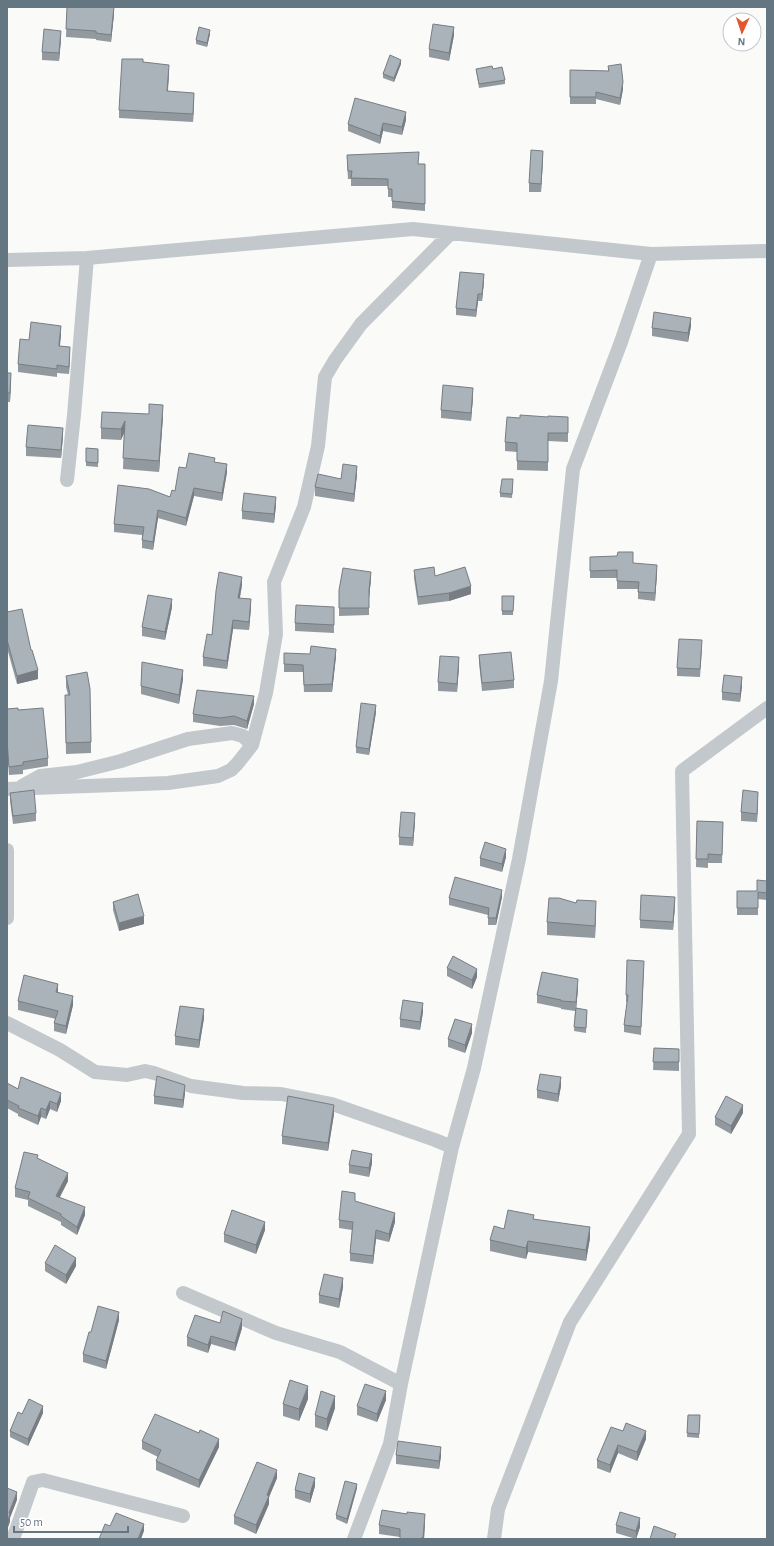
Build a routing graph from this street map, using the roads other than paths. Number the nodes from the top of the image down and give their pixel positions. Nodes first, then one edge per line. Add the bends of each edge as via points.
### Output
1 (451, 233) junction
2 (767, 251) edge
3 (652, 254) junction
4 (87, 258) junction
5 (7, 260) edge
6 (67, 480) dead end
7 (767, 708) edge
8 (252, 745) junction
9 (14, 788) edge
10 (7, 850) edge
11 (7, 918) edge
12 (7, 1023) edge
13 (452, 1147) junction
14 (183, 1293) dead end
15 (401, 1384) junction
16 (183, 1516) dead end
17 (13, 1539) edge
18 (354, 1539) edge
19 (494, 1539) edge

1 - 3 street
1 - 4 street via 413,230
1 - 8 street via 361,324 325,377 318,446 304,507 274,582 276,634 266,693
2 - 3 street
3 - 13 street via 573,469 551,681 517,867 474,1068
4 - 5 street
4 - 6 street
7 - 19 street via 682,771 689,1134 570,1322 498,1509
8 - 9 street via 243,736 232,733 188,739 121,761 77,772 40,776
8 - 9 street via 237,764 218,776 168,783
10 - 11 street
12 - 13 street via 60,1050 95,1072 127,1075 154,1073 192,1086 244,1093 281,1094 332,1104
13 - 15 street
14 - 15 street via 276,1333 340,1352
15 - 18 street via 390,1444
16 - 17 street via 43,1480 33,1482

